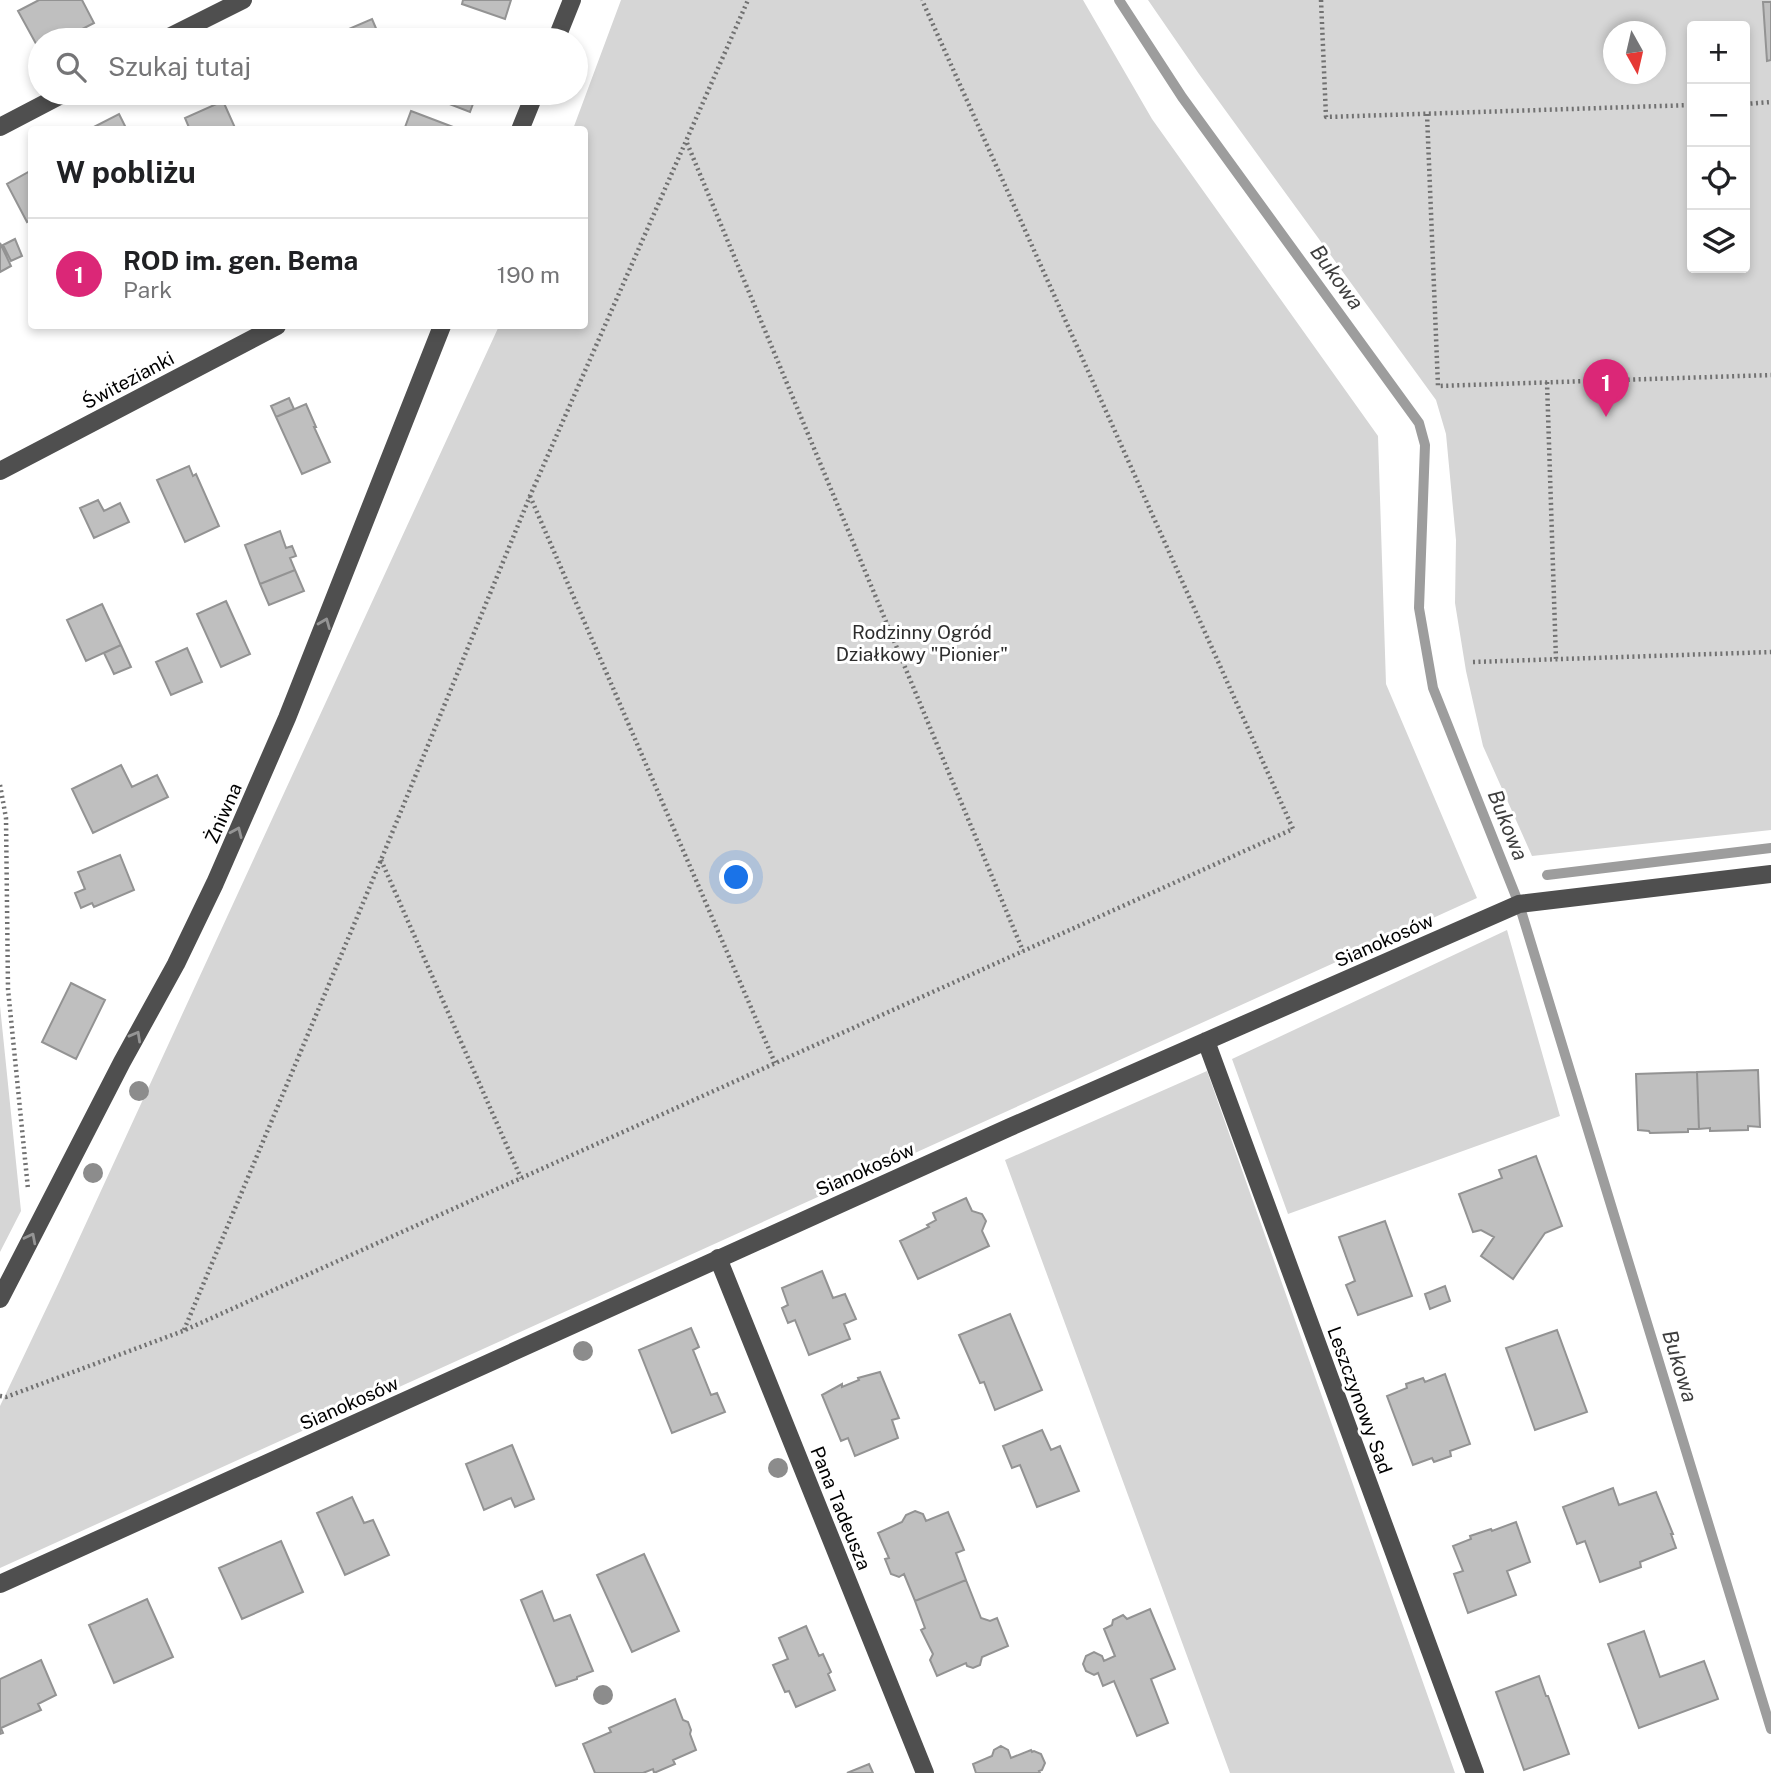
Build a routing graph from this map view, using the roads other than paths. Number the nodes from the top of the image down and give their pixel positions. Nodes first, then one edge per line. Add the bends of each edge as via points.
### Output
1 (243, 0) edge
2 (572, 0) edge
3 (187, 28) edge
4 (561, 28) edge
5 (42, 105) edge
6 (530, 105) edge
7 (522, 126) edge
8 (0, 127) edge
9 (270, 329) edge
10 (441, 329) edge
11 (0, 471) edge
12 (1771, 874) edge
13 (1206, 1041) junction
14 (718, 1258) junction
15 (0, 1299) edge
16 (0, 1584) edge
17 (925, 1773) edge
18 (1475, 1773) edge

1 - 3 street
2 - 4 street
5 - 8 street
6 - 7 street
9 - 11 street, Świtezianki
15 -> 10 street, Żniwna via 215,883 287,718
12 - 13 street, Sianokosów via 1519,904
13 - 14 street, Sianokosów
13 - 18 street, Leszczynowy Sad
14 - 16 street, Sianokosów
14 - 17 street, Pana Tadeusza

